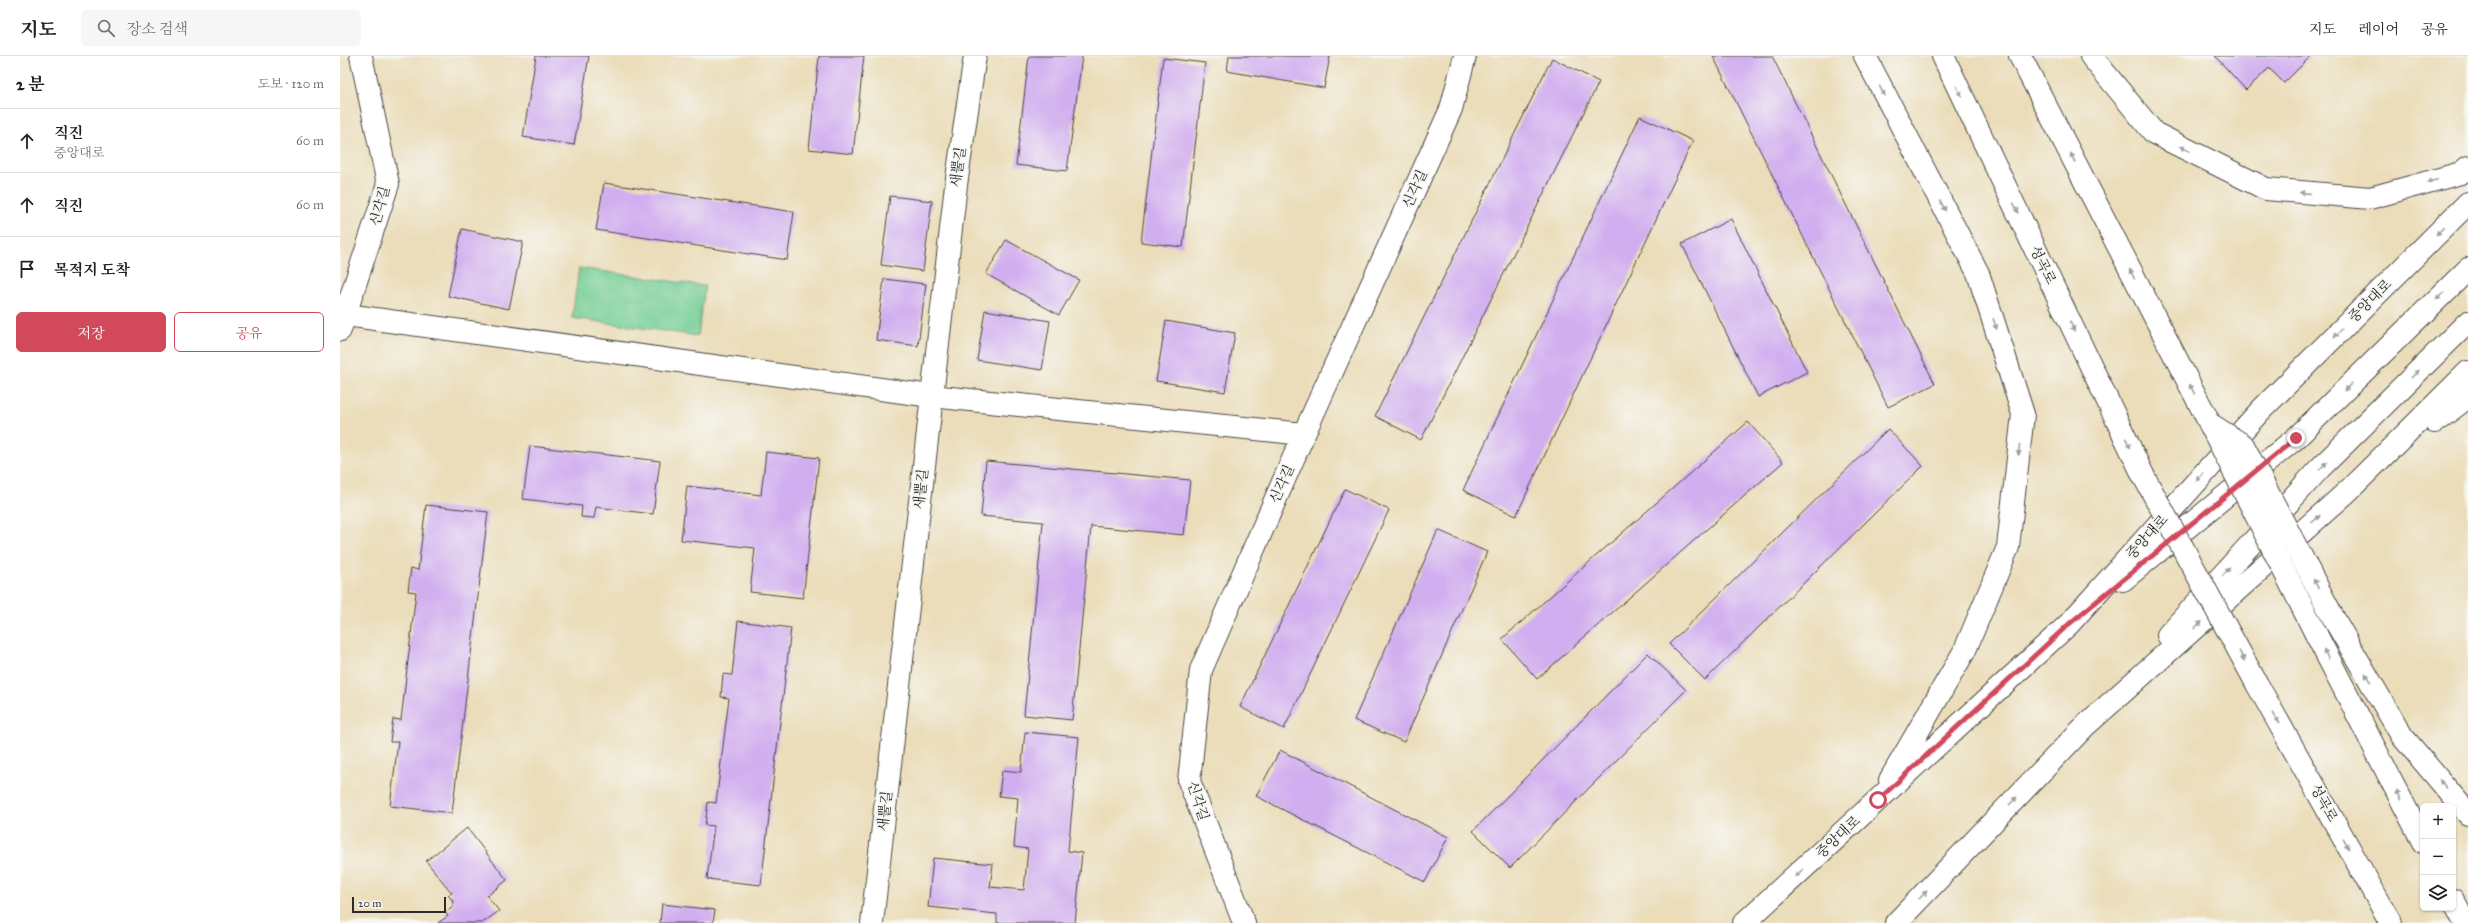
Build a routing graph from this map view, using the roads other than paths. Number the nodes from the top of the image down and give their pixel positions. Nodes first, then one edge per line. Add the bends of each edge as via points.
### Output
1 (361, 56) edge
2 (974, 56) edge
3 (1465, 56) edge
4 (1865, 56) edge
5 (1943, 56) edge
6 (2020, 56) edge
7 (2091, 56) edge
8 (2468, 167) edge
9 (2468, 203) edge
10 (2468, 269) edge
11 (343, 322) edge
12 (2468, 322) edge
13 (2468, 372) edge
14 (931, 396) junction
15 (2468, 397) edge
16 (2210, 424) junction
17 (1304, 434) junction
18 (2348, 491) junction
19 (2069, 624) junction
20 (2086, 725) junction
21 (1878, 800) junction
22 (2468, 814) edge
23 (2421, 839) edge
24 (2456, 906) edge
25 (872, 923) edge
26 (1244, 923) edge
27 (1744, 923) edge
28 (1896, 923) edge
29 (2391, 923) edge
30 (2465, 923) edge

1 - 11 main road, 신각길 via 388,184
2 - 14 main road, 새뿔길
3 - 17 main road, 신각길 via 1451,109
4 -> 21 main road via 1978,273 2023,414 2008,546 1965,650
5 -> 29 main road, 성곡로, bridge via 2143,475
16 -> 6 main road
8 -> 7 main road via 2461,173 2370,198 2266,189 2154,133
9 -> 19 main road, 중앙대로 via 2260,410
10 -> 19 main road via 2296,438
11 - 14 main road
20 -> 12 main road via 2320,468
13 - 18 main road
14 - 17 main road
14 - 25 main road, 새뿔길
15 - 18 main road via 2449,409 2388,464
22 -> 16 main road, bridge via 2402,736 2334,619 2243,445
23 -> 16 main road, bridge
17 - 26 main road, 신각길 via 1201,670 1189,781
20 -> 18 main road
19 - 21 main road, 중앙대로
28 -> 20 main road
21 -> 27 main road, 중앙대로
24 - 30 main road

